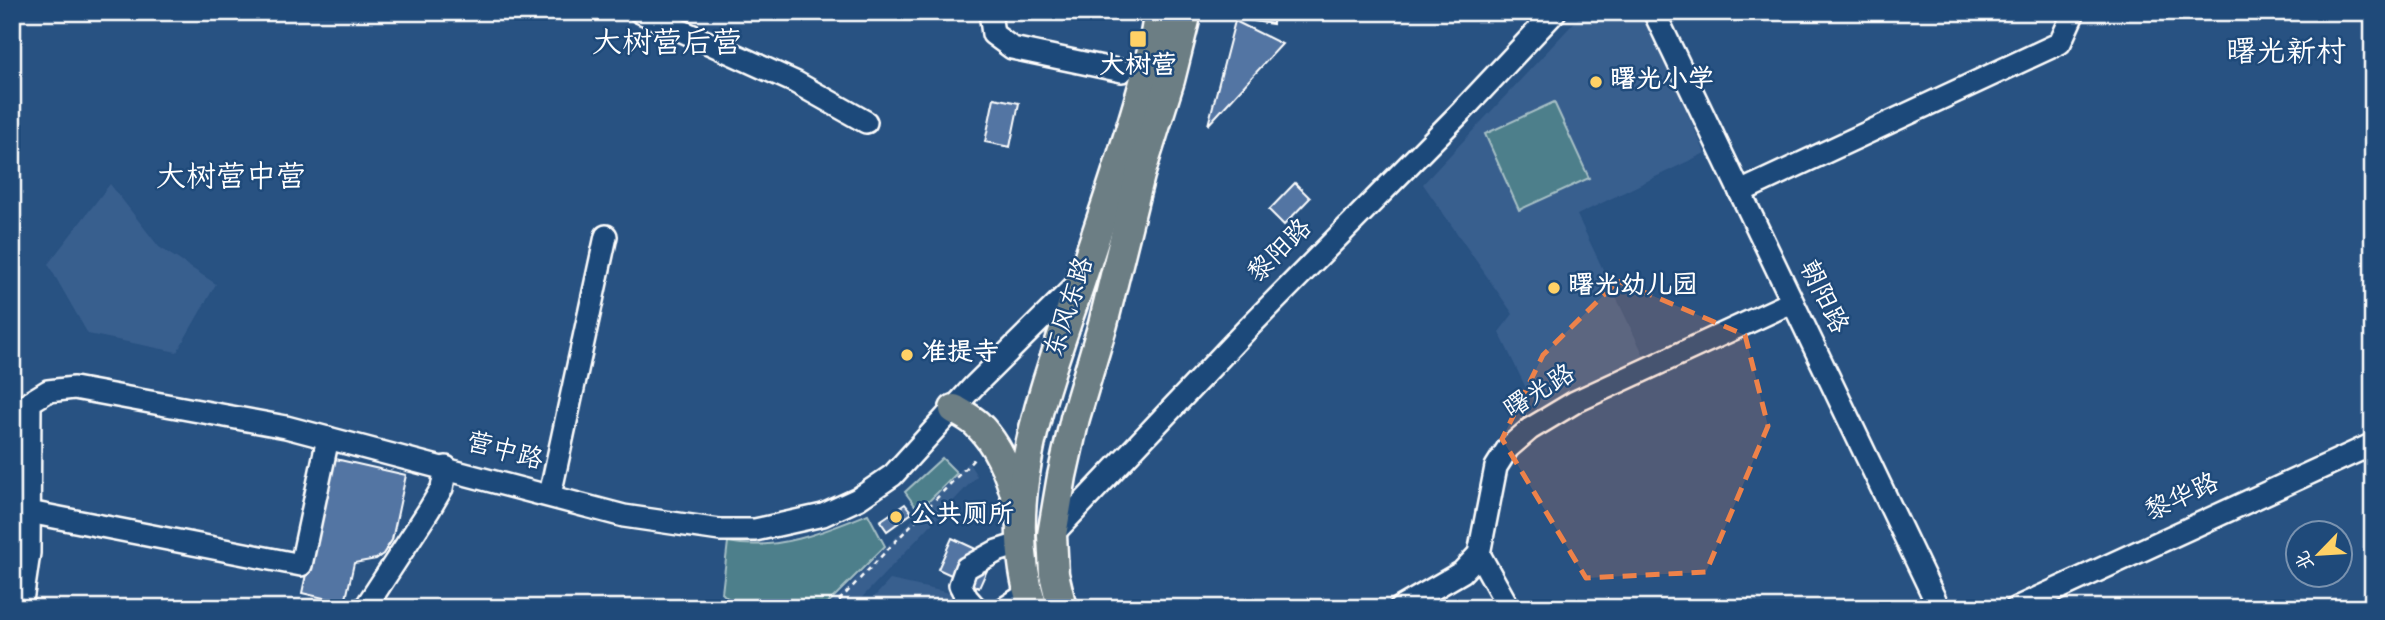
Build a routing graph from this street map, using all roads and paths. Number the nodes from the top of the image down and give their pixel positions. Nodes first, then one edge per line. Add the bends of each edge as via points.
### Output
1 (640, 12) edge
2 (990, 12) edge
3 (1159, 12) edge
4 (1187, 12) edge
5 (1555, 12) edge
6 (1654, 12) edge
7 (2074, 12) edge
8 (1122, 71) dead end
9 (866, 122) dead end
10 (1740, 192) junction
11 (606, 236) dead end
12 (1081, 279) junction
13 (1792, 302) junction
14 (21, 397) edge
15 (954, 408) junction
16 (328, 438) junction
17 (990, 442) junction
18 (2373, 444) edge
19 (446, 467) junction
20 (550, 495) junction
21 (29, 512) junction
22 (1021, 530) junction
23 (1052, 535) junction
24 (1479, 554) junction
25 (1022, 603) edge
26 (21, 608) edge
27 (365, 608) edge
28 (832, 608) edge
29 (976, 608) edge
30 (1062, 608) edge
31 (1400, 608) edge
32 (1510, 608) edge
33 (1939, 608) edge
34 (2016, 608) edge

1 - 9 street via 796,82
2 - 8 street via 993,34 1012,48
3 - 12 main road, 东风东路 via 1147,74
4 - 23 main road, 东风东路 via 1075,418
5 - 23 street, 黎阳路
6 - 10 street, 朝阳路
7 - 10 street via 2060,43
10 - 13 street, 朝阳路
11 - 20 street
12 - 15 street, 营中路
12 - 22 main road, 东风东路 via 1035,425 1025,473
13 - 24 street, 曙光路 via 1575,402 1530,429 1496,467
13 - 33 street, 朝阳路
14 - 16 street, 营中路 via 74,388
14 - 21 street, 营中路
15 - 17 main road via 977,424
15 - 20 street, 营中路 via 875,489 823,515 794,523 720,530 624,516
16 - 19 street, 营中路
16 - 21 street via 301,565
17 - 22 main road via 1013,485
17 - 28 path
18 - 34 street, 黎华路
19 - 20 street, 营中路
19 - 27 street via 442,488
21 - 26 street, 营中路
22 - 25 main road, 东风东路
22 - 29 street via 997,551 966,568 960,584
23 - 30 main road, 东风东路
24 - 31 street via 1462,572
24 - 32 street

